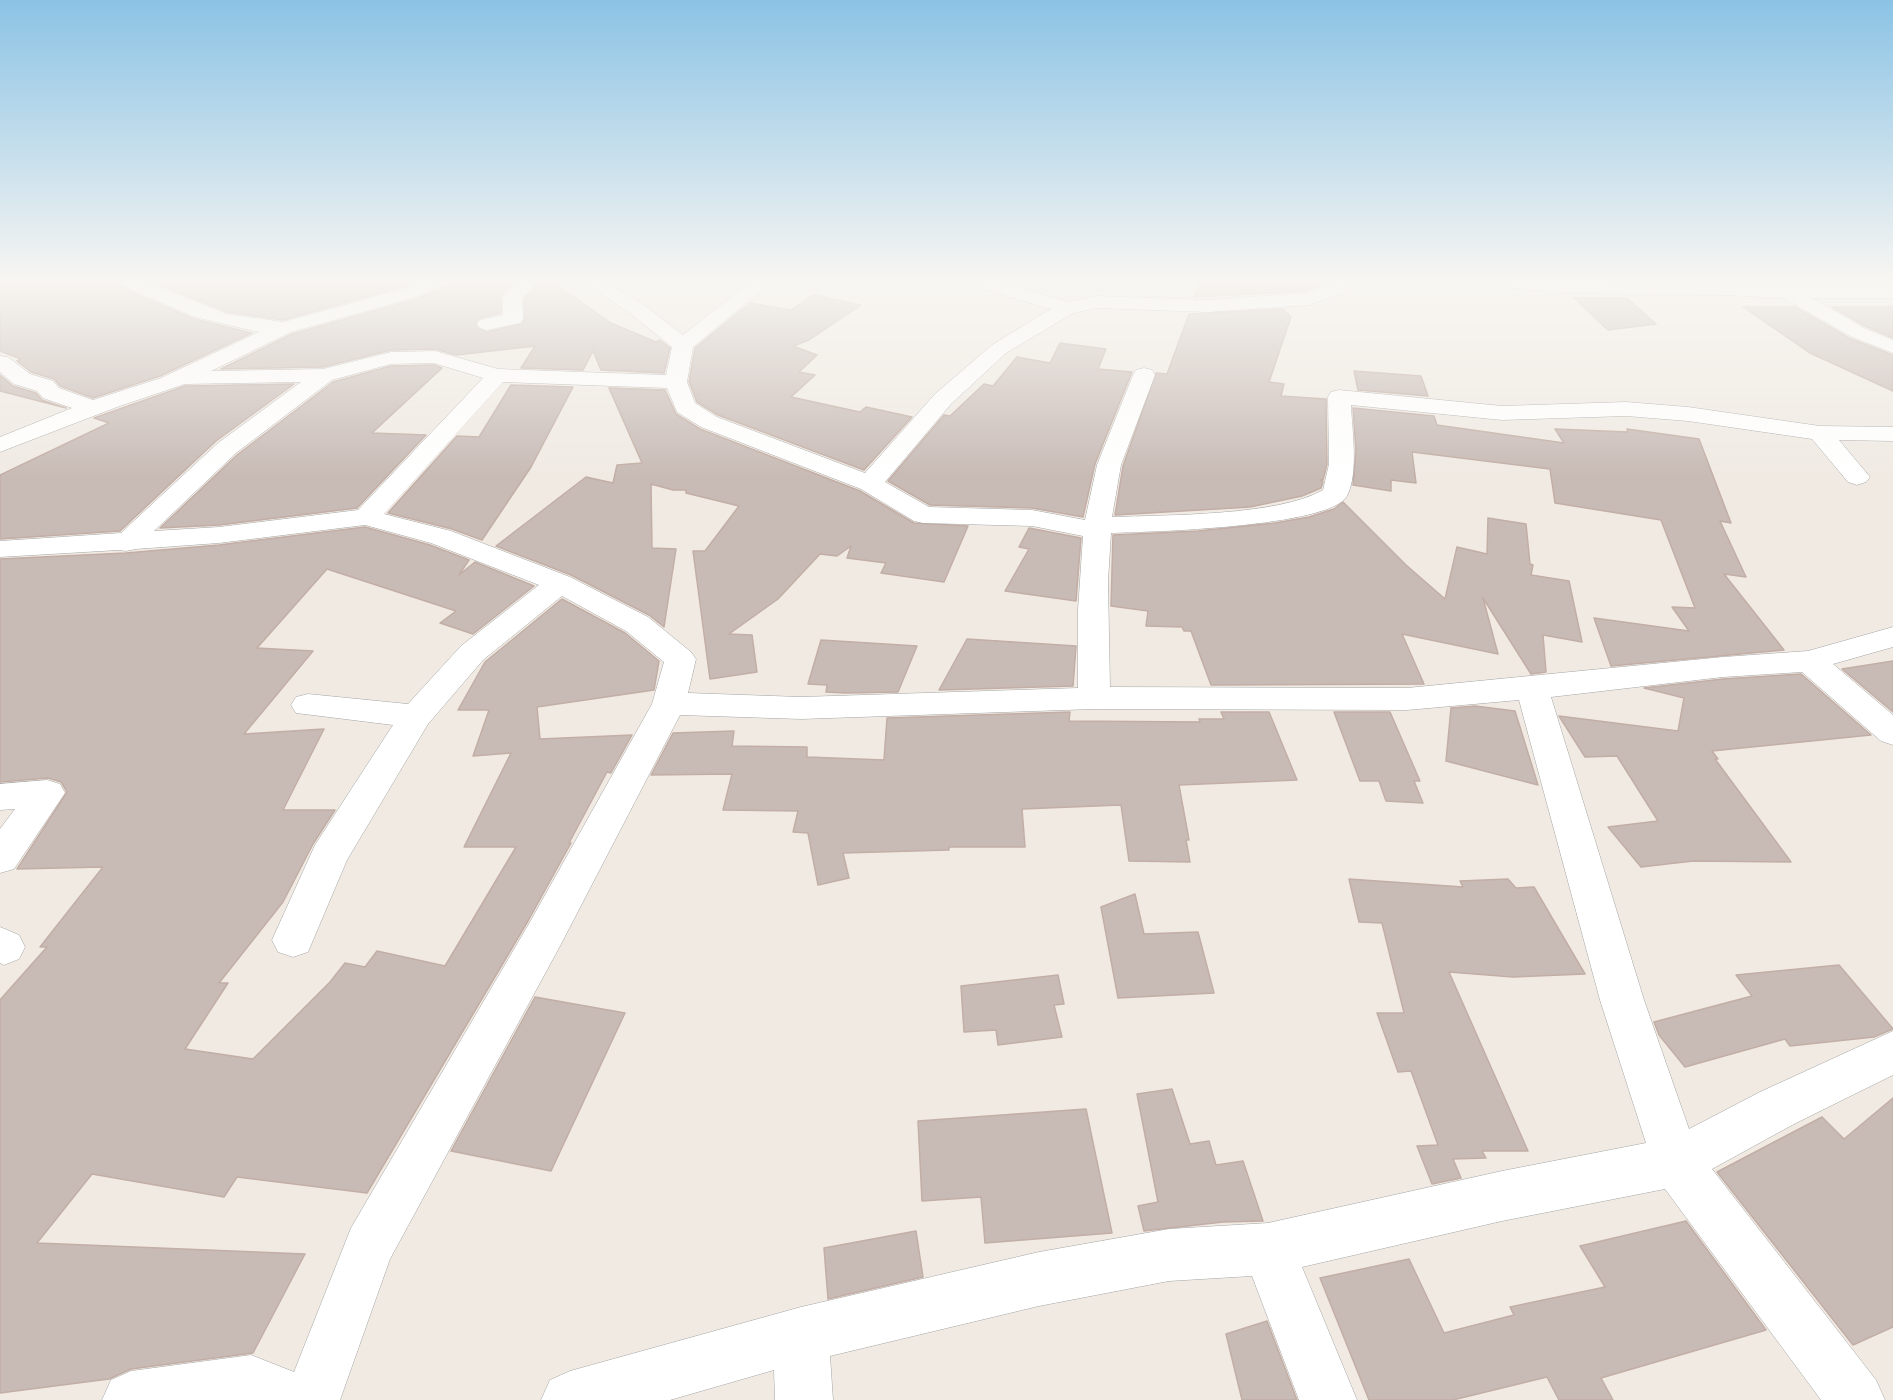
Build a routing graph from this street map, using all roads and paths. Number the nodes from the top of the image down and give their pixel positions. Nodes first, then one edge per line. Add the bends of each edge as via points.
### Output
1 (248, 345) edge
2 (683, 345) edge
3 (1007, 345) edge
4 (0, 362) edge
5 (324, 375) junction
6 (497, 375) junction
7 (1144, 375) dead end
8 (181, 377) junction
9 (676, 382) junction
10 (93, 408) junction
11 (1820, 433) junction
12 (1893, 434) edge
13 (0, 445) edge
14 (1857, 477) dead end
15 (870, 484) junction
16 (366, 517) junction
17 (1098, 528) junction
18 (126, 543) junction
19 (0, 549) edge
20 (560, 583) junction
21 (1893, 637) edge
22 (1809, 661) junction
23 (1533, 688) junction
24 (1094, 698) junction
25 (669, 704) junction
26 (308, 705) dead end
27 (416, 716) junction
28 (1893, 733) edge
29 (0, 797) edge
30 (0, 858) edge
31 (293, 940) dead end
32 (1893, 1052) edge
33 (1676, 1162) junction
34 (1268, 1249) junction
35 (801, 1335) junction
36 (131, 1400) edge
37 (293, 1400) edge
38 (311, 1400) edge
39 (570, 1400) edge
40 (804, 1400) edge
41 (1328, 1400) edge
42 (1856, 1400) edge

1 - 8 street
2 - 9 street
3 - 15 street via 943,399
4 - 10 street via 22,379
5 - 6 street via 391,358 435,357
5 - 8 street
5 - 18 street via 227,448
6 - 9 street
6 - 16 street
7 - 17 street via 1110,465
8 - 10 street
9 - 15 street via 686,407 709,422
10 - 13 street
11 - 12 street
11 - 14 street
11 - 17 street via 1688,414 1626,410 1502,413 1339,397 1341,464 1335,494 1322,503 1208,521
15 - 17 street via 923,515 1032,518
16 - 18 street
16 - 20 street via 441,537
17 - 24 street via 1093,597
18 - 19 street
20 - 25 street via 637,624 680,659
20 - 27 street via 472,653
21 - 22 street
22 - 23 street via 1724,666
22 - 28 street
23 - 24 street via 1407,699
23 - 33 street via 1622,1000
24 - 25 street via 801,708
25 - 38 street via 369,1246
26 - 27 street
27 - 31 street via 329,856
29 - 30 street via 47,793
32 - 33 street
33 - 34 street via 1502,1196
33 - 42 street
34 - 35 street via 1169,1255 1039,1279
34 - 41 street
35 - 39 street
35 - 40 street
36 - 37 street via 251,1383

